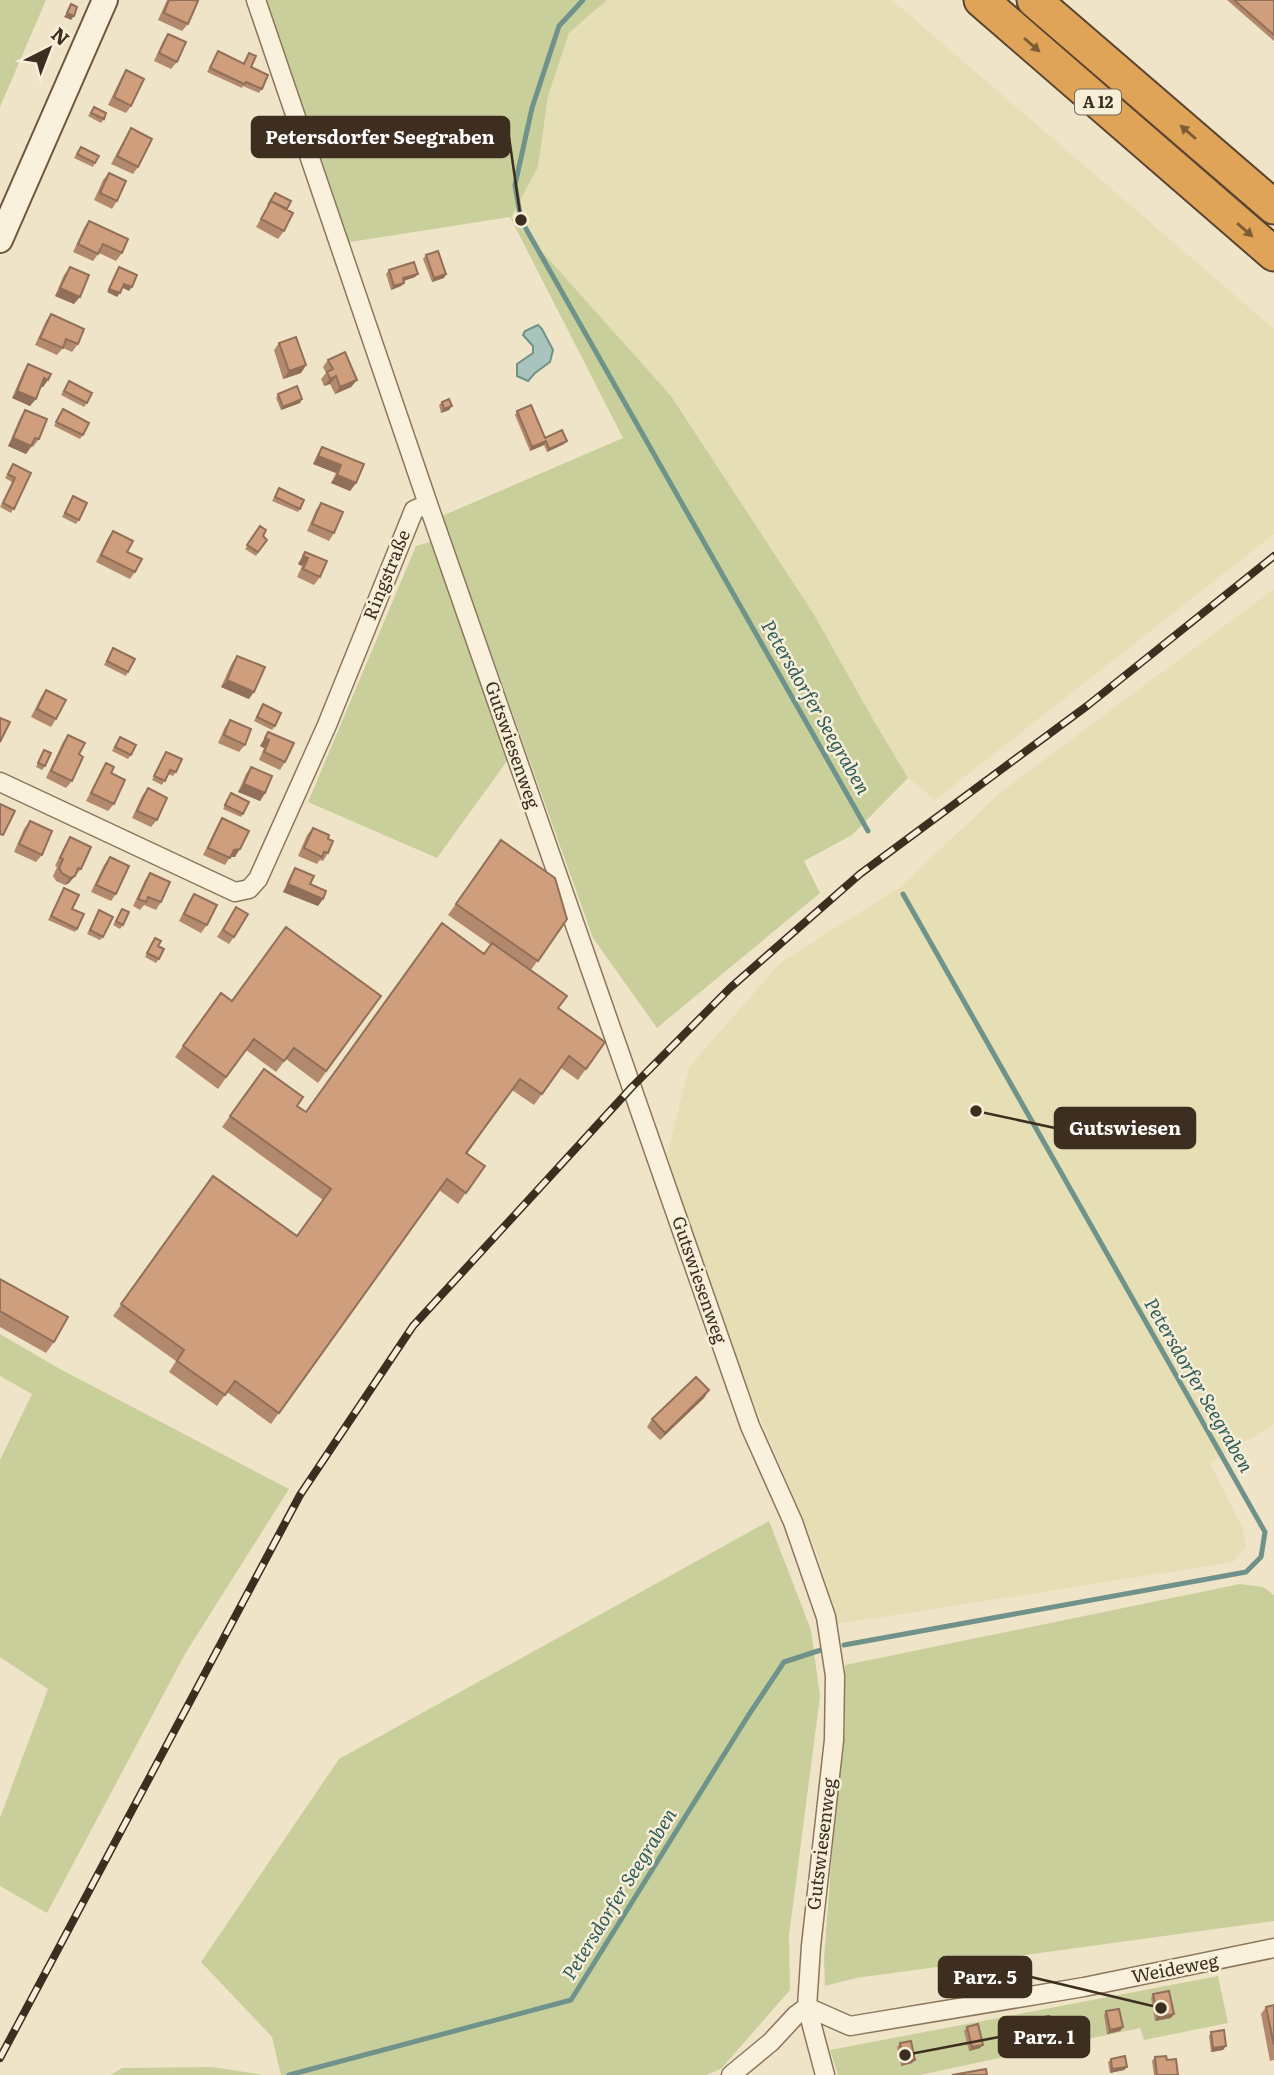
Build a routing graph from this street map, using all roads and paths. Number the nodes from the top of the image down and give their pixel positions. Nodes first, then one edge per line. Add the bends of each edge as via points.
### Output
1 (105, 0) edge
2 (256, 0) edge
3 (981, 0) edge
4 (1034, 0) edge
5 (1274, 207) edge
6 (0, 240) edge
7 (1274, 254) edge
8 (428, 504) junction
9 (0, 782) edge
10 (1274, 1948) edge
11 (807, 2007) junction
12 (732, 2075) edge
13 (825, 2075) edge

1 - 6 main road
2 - 8 street
3 -> 7 highway, A 12
5 -> 4 highway, A 12
8 - 9 street, Ringstraße via 414,510 327,726 258,879 249,889 235,892
8 - 11 street, Gutswiesenweg via 750,1426 793,1522 826,1617 835,1676 834,1740
10 - 11 street, Weideweg via 1084,1987 850,2026
11 - 12 street
11 - 13 street, Gutswiesenweg

